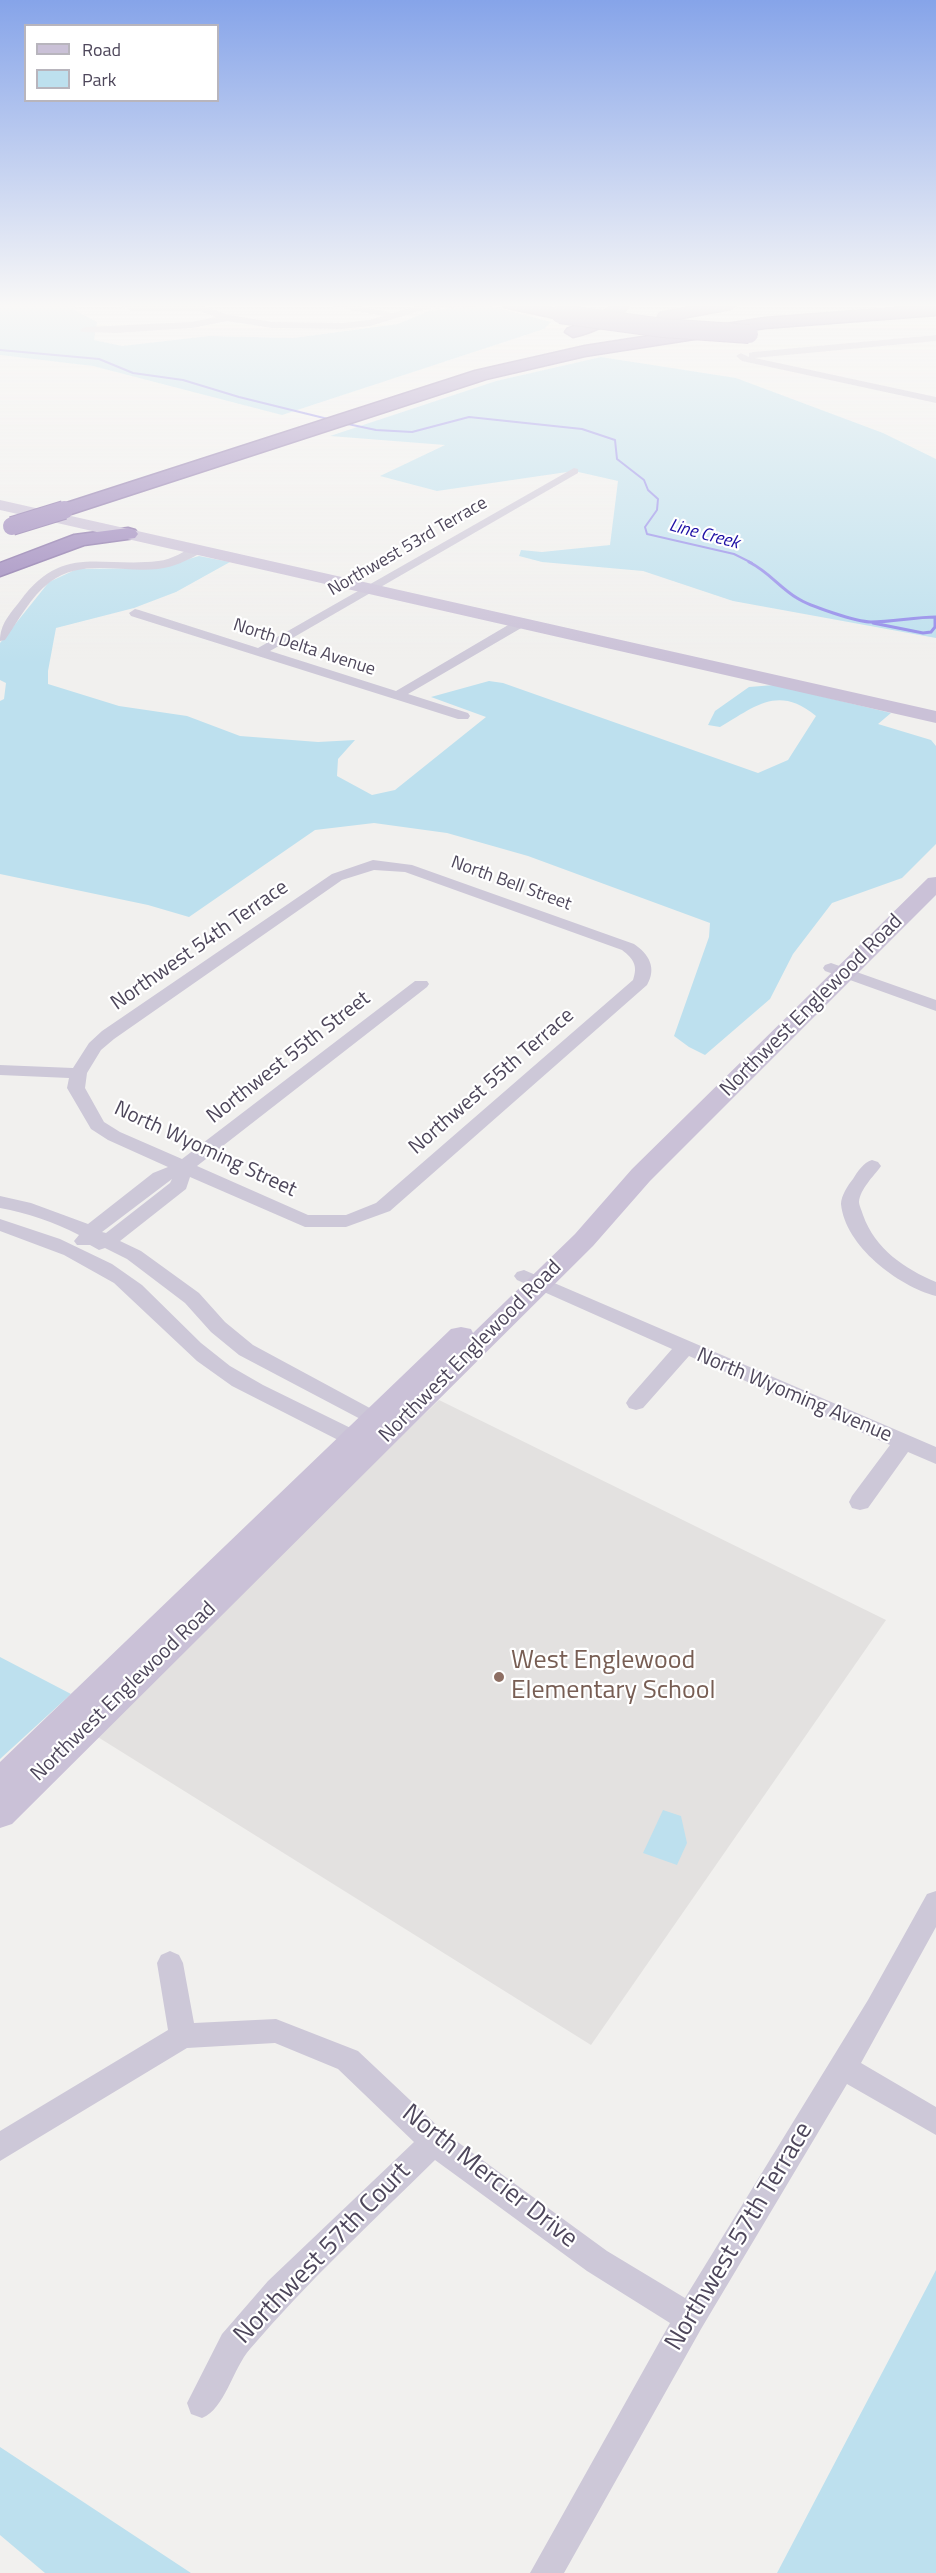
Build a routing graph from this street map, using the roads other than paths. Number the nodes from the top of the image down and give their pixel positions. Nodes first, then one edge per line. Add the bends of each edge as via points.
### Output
1 (304, 424) edge
2 (295, 427) junction
3 (574, 471) dead end
4 (0, 505) edge
5 (4, 524) edge
6 (85, 532) junction
7 (128, 534) joint
8 (197, 550) junction
9 (0, 570) edge
10 (370, 590) junction
11 (135, 613) dead end
12 (519, 624) junction
13 (0, 637) edge
14 (260, 652) junction
15 (396, 696) junction
16 (463, 716) dead end
17 (936, 717) edge
18 (936, 864) edge
19 (358, 868) joint
20 (936, 883) edge
21 (643, 962) joint
22 (838, 971) junction
23 (421, 984) dead end
24 (936, 1006) edge
25 (0, 1070) edge
26 (78, 1073) junction
27 (872, 1166) dead end
28 (184, 1167) junction
29 (135, 1196) junction
30 (0, 1202) edge
31 (154, 1204) junction
32 (350, 1222) joint
33 (0, 1225) edge
34 (91, 1231) junction
35 (109, 1240) junction
36 (76, 1253) junction
37 (532, 1280) junction
38 (936, 1290) edge
39 (684, 1348) junction
40 (636, 1403) dead end
41 (374, 1433) junction
42 (903, 1443) junction
43 (936, 1456) edge
44 (860, 1502) dead end
45 (0, 1784) edge
46 (0, 1814) edge
47 (936, 1902) edge
48 (170, 1963) dead end
49 (183, 2036) junction
50 (843, 2067) junction
51 (936, 2122) edge
52 (434, 2142) junction
53 (0, 2147) edge
54 (690, 2318) junction
55 (202, 2403) dead end
56 (546, 2573) edge

1 - 2 highway
2 - 5 highway, bridge via 64,510
2 - 5 highway via 44,501
3 - 10 street, Northwest 53rd Terrace
4 - 6 main road
6 - 7 highway
6 - 9 highway
7 - 8 main road
8 - 10 main road
8 - 13 street via 165,564 100,563 58,572 41,584
10 - 12 main road
10 - 14 street, Northwest 53rd Terrace
11 - 14 street, North Delta Avenue
12 - 15 street
12 - 17 main road
14 - 15 street, North Delta Avenue
15 - 16 street, North Delta Avenue
18 - 22 main road, Northwest Englewood Road
19 - 21 street, North Bell Street via 407,868 628,947
19 - 26 street, Northwest 54th Terrace via 337,876 108,1035
20 - 22 main road, Northwest Englewood Road
21 - 32 street, Northwest 55th Terrace via 645,972 640,982 383,1207
22 - 24 street
22 - 37 main road, Northwest Englewood Road via 641,1175 584,1240
23 - 28 street, Northwest 55th Street
25 - 26 street
26 - 28 street, North Wyoming Street via 76,1088 97,1125
27 - 38 street via 850,1202 861,1236 894,1267
28 - 29 street, Northwest 55th Street via 159,1176
28 - 31 street, Northwest 55th Street via 178,1185
28 - 32 street, North Wyoming Street via 305,1221
29 - 31 street
29 - 34 street, Northwest 55th Street
30 - 34 street
31 - 35 street, Northwest 55th Street
33 - 36 street
34 - 35 street
34 - 36 street, Northwest 55th Street
35 - 36 street, Northwest 55th Street
35 - 41 street via 192,1298 246,1350
36 - 41 street via 134,1289 190,1345 247,1386
37 - 39 street, North Wyoming Avenue
37 - 41 main road, Northwest Englewood Road
39 - 40 street, North Wyoming Avenue
39 - 42 street, North Wyoming Avenue
41 - 45 main road, Northwest Englewood Road via 345,1450
41 - 46 main road, Northwest Englewood Road
42 - 43 street, North Wyoming Avenue
42 - 44 street, North Wyoming Avenue
47 - 50 street, Northwest 57th Terrace
48 - 49 street
49 - 52 street, North Mercier Drive via 276,2031 348,2060
49 - 53 street, North Mercier Drive
50 - 51 street
50 - 54 street, Northwest 57th Terrace
52 - 54 street, North Mercier Drive via 597,2261
52 - 55 street, Northwest 57th Court via 279,2292 233,2345
54 - 56 street, Northwest 57th Terrace

